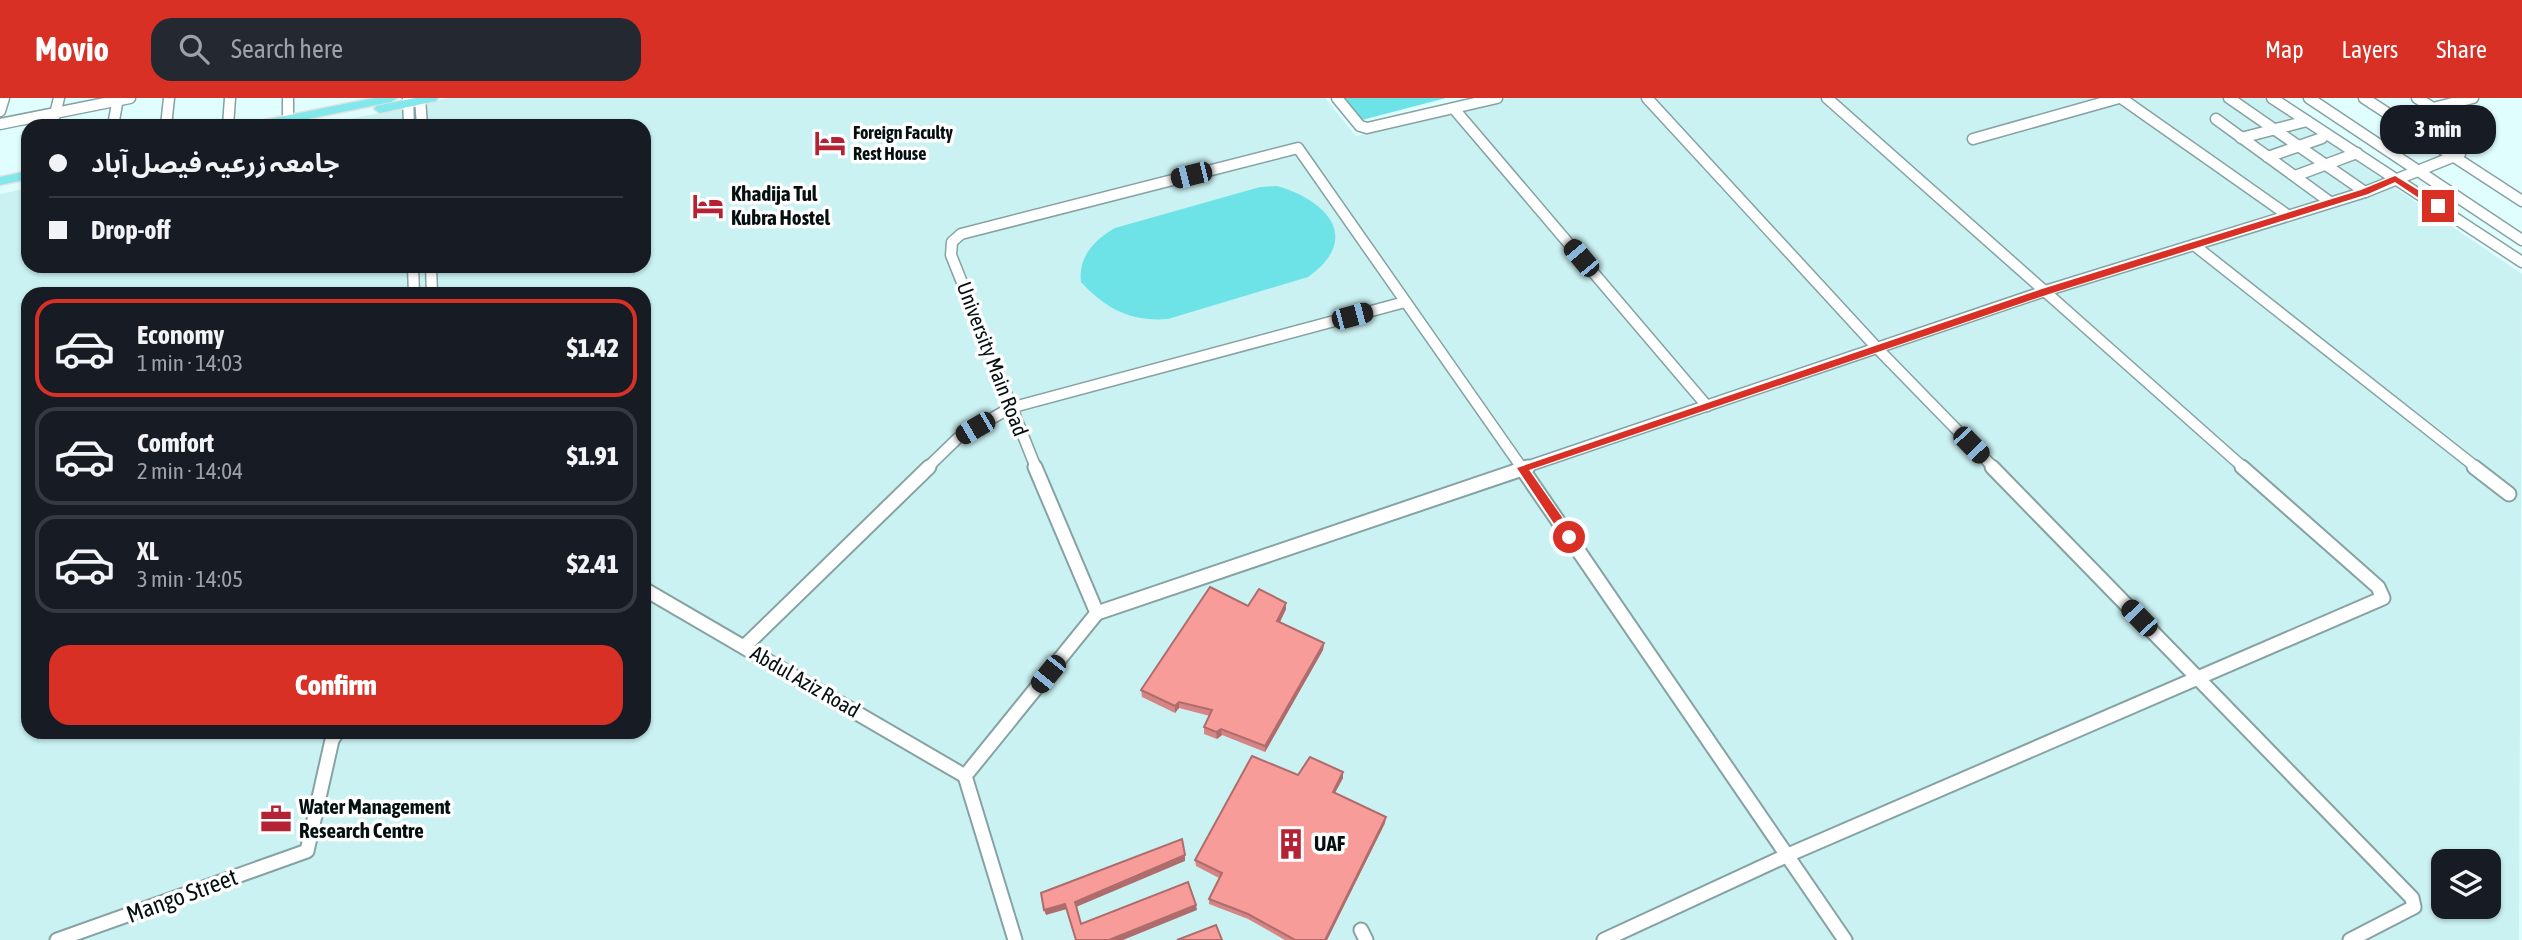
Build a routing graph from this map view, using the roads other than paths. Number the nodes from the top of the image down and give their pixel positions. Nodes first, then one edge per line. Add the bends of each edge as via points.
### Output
1 (4, 98) edge
2 (59, 98) edge
3 (130, 98) edge
4 (169, 98) edge
5 (230, 98) edge
6 (288, 98) edge
7 (391, 98) edge
8 (1338, 98) edge
9 (1497, 98) edge
10 (1647, 98) edge
11 (1827, 98) edge
12 (2120, 98) edge
13 (2229, 98) edge
14 (2272, 98) edge
15 (2309, 98) edge
16 (2364, 98) edge
17 (2417, 98) edge
18 (2473, 98) edge
19 (118, 99) edge
20 (418, 100) edge
21 (346, 103) edge
22 (2433, 108) junction
23 (1455, 110) junction
24 (0, 111) edge
25 (55, 114) junction
26 (28, 119) edge
27 (54, 119) edge
28 (114, 119) edge
29 (167, 119) edge
30 (228, 119) edge
31 (292, 119) edge
32 (304, 119) edge
33 (315, 119) edge
34 (411, 119) edge
35 (421, 119) edge
36 (2216, 119) dead end
37 (21, 120) edge
38 (2307, 121) junction
39 (2400, 121) junction
40 (0, 124) edge
41 (2274, 129) junction
42 (2241, 138) junction
43 (2322, 138) dead end
44 (1973, 139) dead end
45 (2299, 146) junction
46 (2357, 153) junction
47 (2457, 155) junction
48 (2268, 157) junction
49 (2326, 165) junction
50 (2416, 170) junction
51 (21, 176) edge
52 (2295, 176) junction
53 (2395, 179) junction
54 (0, 181) edge
55 (21, 188) edge
56 (0, 192) edge
57 (2365, 192) junction
58 (2522, 201) edge
59 (2330, 202) junction
60 (2286, 214) junction
61 (2522, 240) edge
62 (2194, 245) junction
63 (2522, 262) edge
64 (2045, 291) junction
65 (1405, 302) junction
66 (1878, 349) junction
67 (1707, 406) junction
68 (1010, 408) junction
69 (1522, 468) junction
70 (2509, 494) dead end
71 (651, 593) edge
72 (1097, 613) junction
73 (744, 647) junction
74 (2195, 676) junction
75 (333, 739) edge
76 (965, 775) junction
77 (1788, 855) junction
78 (57, 940) edge
79 (1015, 940) edge
80 (1604, 940) edge
81 (1845, 940) edge
82 (2350, 940) edge

1 - 24 street
2 - 25 street
3 - 19 street
4 - 29 street
5 - 30 street
6 - 31 street
7 - 21 main road
8 - 23 street via 1360,126 1367,128
9 - 23 street
10 - 66 street
11 - 64 street
12 - 44 street
12 - 60 street
13 - 41 street
14 - 38 street
15 - 50 street
16 - 39 street
17 - 22 street
18 - 22 street
19 - 25 street
19 - 28 street
20 - 33 main road
20 - 34 street
20 - 35 street
21 - 32 main road
22 - 39 street
23 - 67 street
25 - 26 street
25 - 27 street
36 - 42 street
37 - 40 street
38 - 41 street
38 - 46 street
39 - 47 street
41 - 42 street
41 - 45 street
42 - 48 street
43 - 45 street
45 - 48 street
45 - 49 street
46 - 49 street
46 - 53 street
47 - 50 street
47 - 58 street
48 - 52 street
49 - 52 street
49 - 57 street
50 - 53 street
50 - 61 street
51 - 54 main road
52 - 59 street
53 - 57 street
53 - 63 street
55 - 56 main road
57 - 59 street
59 - 60 street
60 - 62 street
62 - 64 street
62 - 70 street
64 - 66 street
64 - 74 street via 2383,593 2382,598
65 - 68 street
65 - 68 street, University Main Road via 1298,148 961,234 952,242 951,255
65 - 69 street
66 - 67 street
66 - 74 street
67 - 69 street
68 - 72 street, University Main Road
68 - 73 street via 958,438
69 - 72 street
69 - 77 street
71 - 73 street, Abdul Aziz Road
72 - 76 street
73 - 76 street, Abdul Aziz Road
74 - 77 street
74 - 82 street via 2412,898 2414,907
75 - 78 street, Mango Street via 307,851
76 - 79 street
77 - 80 street
77 - 81 street

